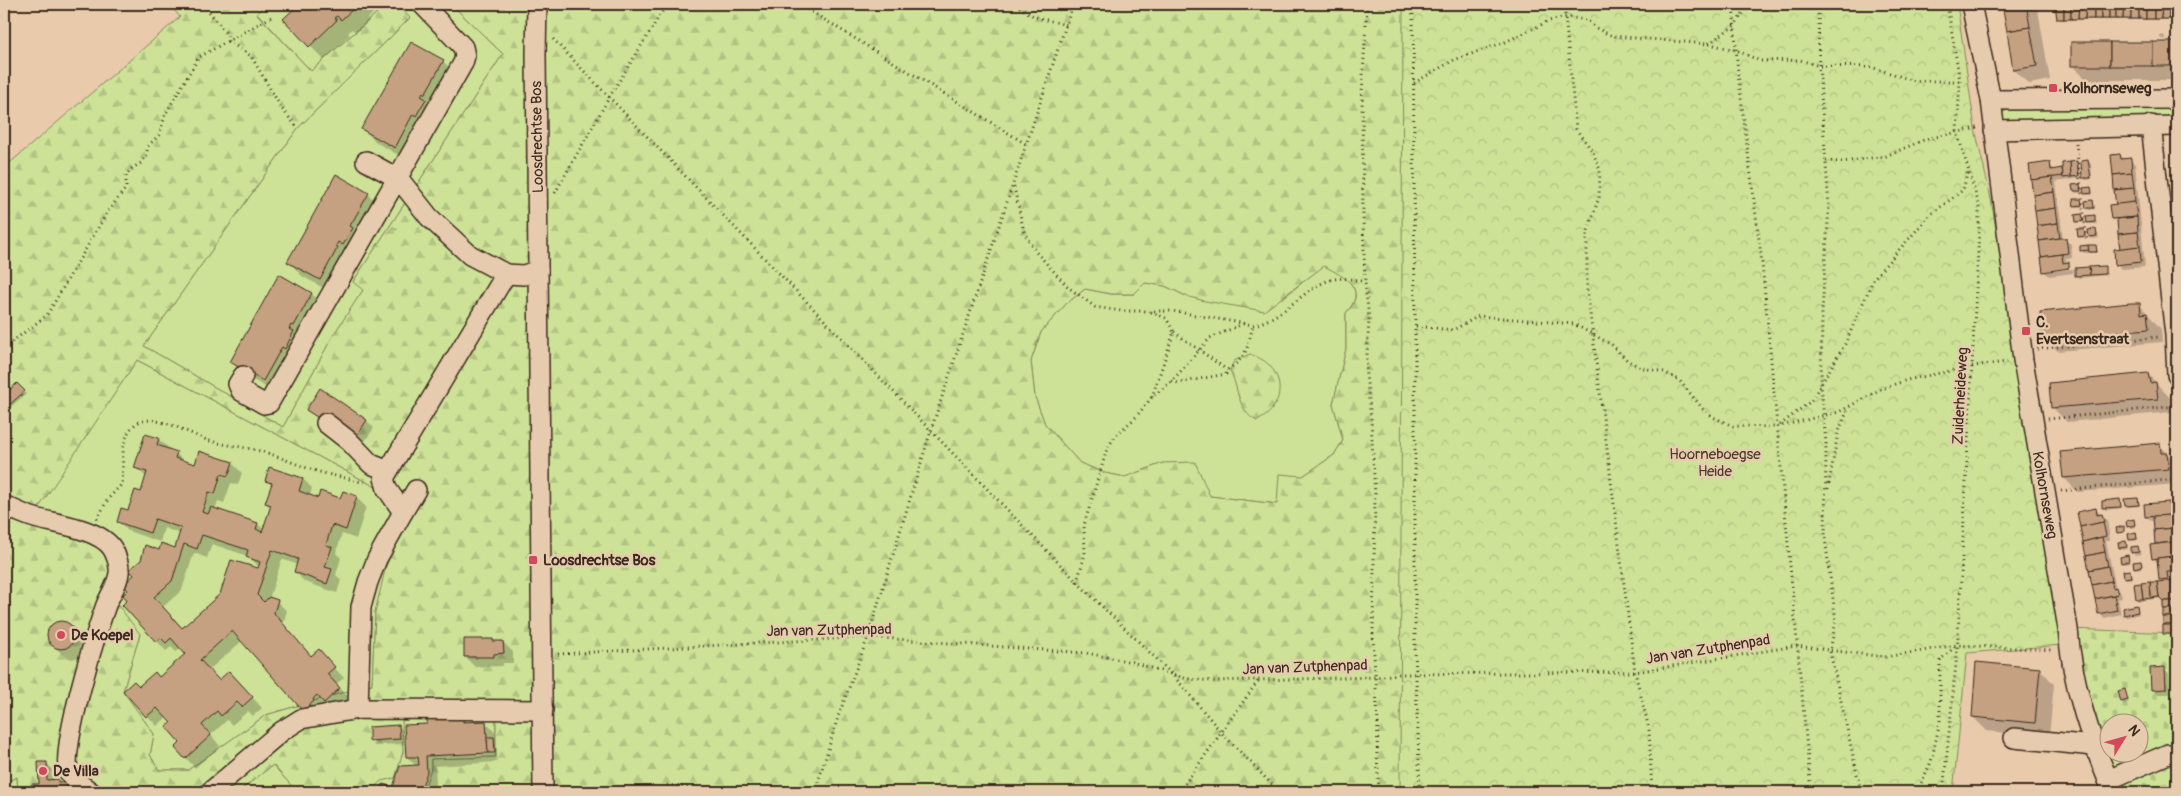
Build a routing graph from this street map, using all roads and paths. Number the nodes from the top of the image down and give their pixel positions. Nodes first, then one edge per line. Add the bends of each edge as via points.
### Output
1 (203, 4) edge
2 (422, 4) edge
3 (537, 4) edge
4 (667, 4) edge
5 (799, 4) edge
6 (1015, 4) edge
7 (1074, 4) edge
8 (1367, 4) edge
9 (1413, 4) edge
10 (1564, 4) edge
11 (1734, 4) edge
12 (1749, 4) edge
13 (1818, 4) edge
14 (1947, 4) edge
15 (1971, 4) edge
16 (273, 16) dead end
17 (1566, 17) junction
18 (537, 24) junction
19 (1067, 25) junction
20 (1736, 25) junction
21 (228, 41) junction
22 (1708, 44) junction
23 (1736, 50) junction
24 (1819, 66) junction
25 (1960, 81) junction
26 (1414, 83) junction
27 (610, 96) junction
28 (2177, 99) edge
29 (1991, 100) junction
30 (2151, 125) junction
31 (2177, 126) edge
32 (298, 128) dead end
33 (1993, 128) junction
34 (2075, 128) junction
35 (1957, 132) junction
36 (1026, 144) junction
37 (366, 161) dead end
38 (1826, 161) junction
39 (1968, 170) junction
40 (399, 179) junction
41 (1013, 185) junction
42 (553, 196) dead end
43 (2087, 242) dead end
44 (538, 270) junction
45 (506, 274) junction
46 (1364, 282) junction
47 (2173, 285) edge
48 (1147, 310) junction
49 (1244, 324) junction
50 (1254, 325) junction
51 (1415, 326) junction
52 (1174, 332) junction
53 (1594, 334) junction
54 (2175, 335) junction
55 (4, 348) edge
56 (1201, 351) junction
57 (2022, 355) junction
58 (1973, 366) junction
59 (1226, 370) junction
60 (2177, 375) edge
61 (243, 376) dead end
62 (1172, 381) junction
63 (1821, 384) junction
64 (1152, 397) junction
65 (2177, 406) edge
66 (1849, 407) junction
67 (1824, 415) junction
68 (2033, 420) junction
69 (326, 423) dead end
70 (1778, 426) junction
71 (931, 430) junction
72 (386, 475) junction
73 (2177, 479) edge
74 (416, 490) dead end
75 (2045, 492) junction
76 (1827, 495) junction
77 (4, 505) edge
78 (403, 512) junction
79 (91, 533) junction
80 (1077, 582) junction
81 (868, 637) junction
82 (1957, 645) junction
83 (1796, 646) junction
84 (2069, 650) junction
85 (1830, 652) junction
86 (542, 655) junction
87 (1635, 672) junction
88 (1173, 675) junction
89 (1417, 675) junction
90 (1376, 677) junction
91 (1258, 680) junction
92 (358, 709) junction
93 (543, 710) junction
94 (1222, 733) junction
95 (2014, 738) dead end
96 (2094, 746) junction
97 (2177, 755) edge
98 (2110, 786) edge
99 (91, 792) edge
100 (210, 792) edge
101 (543, 792) edge
102 (660, 792) edge
103 (722, 792) edge
104 (815, 792) edge
105 (1179, 792) edge
106 (1279, 792) edge
107 (1379, 792) edge
108 (1420, 792) edge
109 (1652, 792) edge
110 (1811, 792) edge
111 (1861, 792) edge
112 (1917, 792) edge
113 (1943, 792) edge

1 - 21 path via 223,28
2 - 40 street via 463,47 465,56
3 - 18 street, Loosdrechtse Bos
4 - 27 path
5 - 36 path
6 - 19 path via 1035,17
7 - 19 path
8 - 46 path via 1362,94
9 - 26 path
10 - 17 path
11 - 20 path
12 - 20 path
13 - 24 path
14 - 25 path, Zuiderheideweg
15 - 29 street, Kolhornseweg
16 - 21 path
17 - 22 path via 1587,20 1612,36
17 - 26 path via 1454,60
17 - 53 path via 1576,129 1593,152 1600,170 1599,197 1588,234 1587,289
18 - 27 path
18 - 44 street, Loosdrechtse Bos
19 - 36 path
20 - 22 path
20 - 23 path
21 - 32 path via 251,56
21 - 55 path via 199,57 166,112 160,135 148,146 141,163 126,176 126,188 108,211 47,315
22 - 23 path
23 - 24 path via 1760,61 1800,60
23 - 70 path
24 - 25 path via 1871,67 1914,81
24 - 38 path
25 - 35 path, Zuiderheideweg
26 - 51 path
27 - 42 path
27 - 71 path
28 - 29 street
29 - 33 street, Kolhornseweg
30 - 31 street
30 - 34 street
30 - 47 street
33 - 34 street
33 - 35 path
33 - 57 street, Kolhornseweg
34 - 43 path
35 - 38 path via 1926,139 1886,156
35 - 39 path, Zuiderheideweg
36 - 41 path
37 - 40 street
38 - 63 path via 1829,207
39 - 58 path, Zuiderheideweg via 1979,214
39 - 63 path via 1963,190 1930,215 1874,278 1845,344
40 - 45 street via 429,217 470,255
40 - 61 street via 270,403 264,404 241,391 238,384
41 - 48 path via 1024,232 1035,251 1068,288 1095,307
41 - 71 path
44 - 45 street via 524,275
44 - 86 street, Loosdrechtse Bos
45 - 72 street
46 - 50 path via 1330,280 1276,315
46 - 90 path via 1369,319 1366,374 1375,497 1373,637
47 - 54 street
48 - 49 path via 1172,311
48 - 52 path via 1166,318
49 - 50 path
49 - 56 path via 1210,338
50 - 59 path via 1246,352 1238,363
51 - 53 path via 1453,330 1479,316 1574,324
51 - 89 path
52 - 56 path
52 - 64 path
53 - 70 path via 1612,345 1628,361 1679,380 1713,417 1733,426
53 - 87 path
54 - 57 path
54 - 60 street
56 - 59 path
56 - 62 path
57 - 58 path
57 - 68 street, Kolhornseweg
58 - 66 path via 1907,380 1880,389
58 - 82 path, Zuiderheideweg
59 - 62 path via 1226,374 1178,383
62 - 64 path
63 - 67 path
63 - 70 path via 1811,401
64 - 80 path via 1107,449 1084,525 1085,554
65 - 68 path
66 - 67 path
66 - 76 path via 1838,433
67 - 70 path
67 - 76 path
68 - 75 street, Kolhornseweg
69 - 72 street
70 - 83 path
71 - 80 path
71 - 81 path
72 - 78 street via 387,489
72 - 79 path via 367,484 256,450 211,442 177,426 141,421 129,429 124,442 122,484 101,509
73 - 75 path
74 - 78 street
75 - 84 street, Kolhornseweg
76 - 85 path via 1825,538 1836,621
77 - 79 street via 34,518
78 - 92 street via 377,559 360,607
79 - 99 street via 103,538 113,548 119,573 86,672 67,762 69,772
80 - 88 path
81 - 86 path, Jan van Zutphenpad
81 - 88 path, Jan van Zutphenpad via 1086,654 1132,662
81 - 104 path via 838,717
82 - 84 path, Jan van Zutphenpad
82 - 85 path, Jan van Zutphenpad via 1886,657
82 - 112 path via 1940,660 1940,722 1931,762
82 - 113 path, Zuiderheideweg
83 - 85 path, Jan van Zutphenpad
83 - 87 path, Jan van Zutphenpad
83 - 110 path
84 - 96 street, Kolhornseweg via 2081,707
85 - 111 path
86 - 93 street, Loosdrechtse Bos
87 - 89 path, Jan van Zutphenpad
87 - 109 path via 1649,729
88 - 91 path, Jan van Zutphenpad via 1214,681
88 - 94 path
89 - 90 path, Jan van Zutphenpad
89 - 108 path
90 - 91 path, Jan van Zutphenpad
90 - 107 path
91 - 94 path
92 - 93 street
92 - 100 street via 301,719 282,731
93 - 101 street, Loosdrechtse Bos
94 - 105 path
94 - 106 path
95 - 96 street
96 - 98 street, Kolhornseweg
97 - 98 street via 2168,754
102 - 103 path via 666,785

